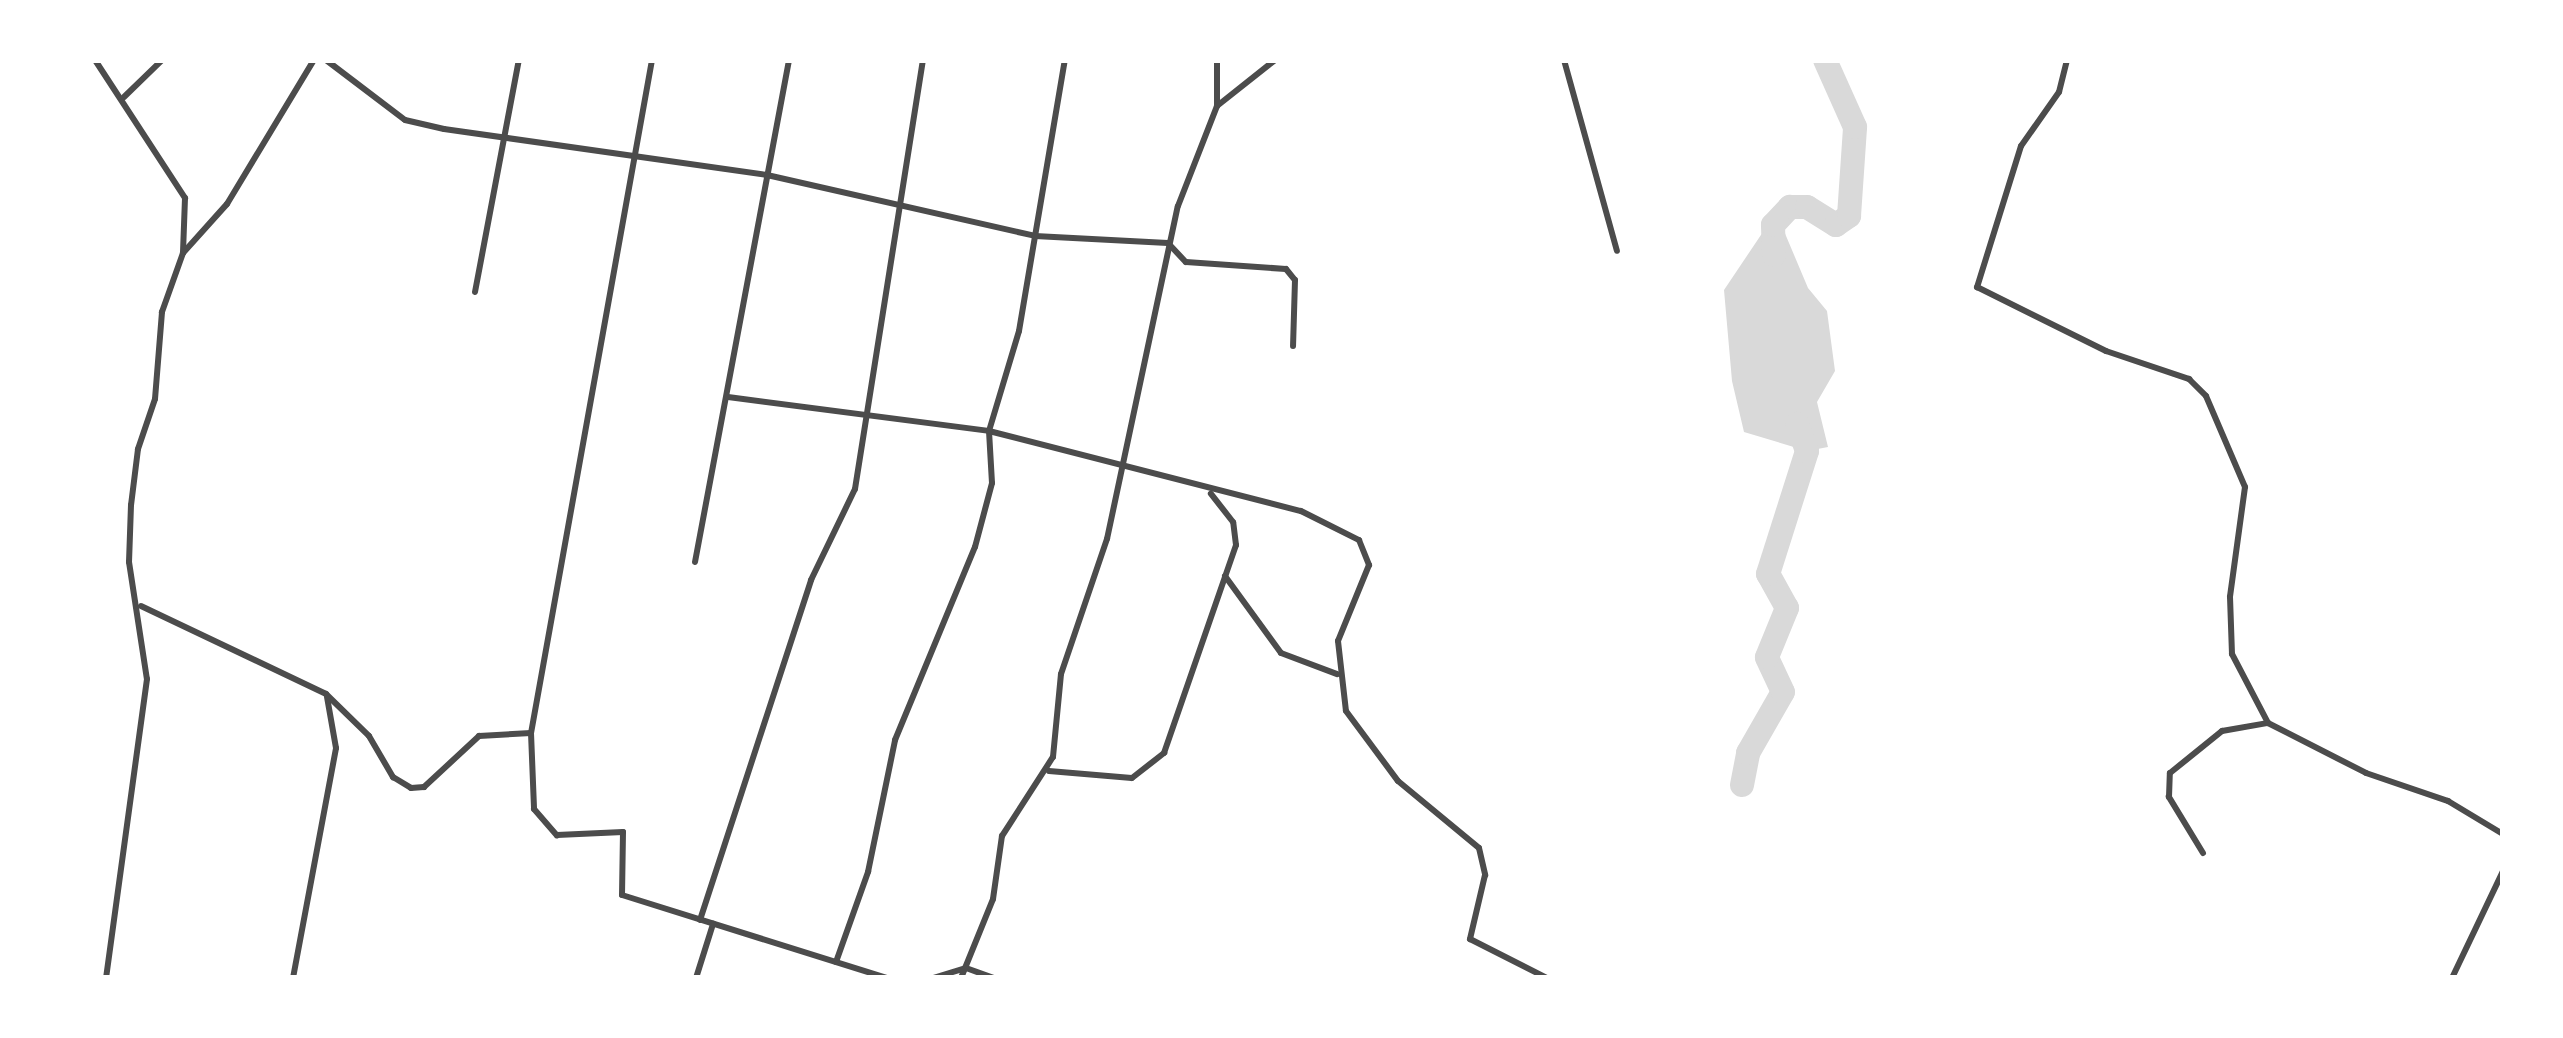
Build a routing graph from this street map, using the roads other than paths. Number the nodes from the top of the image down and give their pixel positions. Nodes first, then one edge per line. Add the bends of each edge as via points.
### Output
1 (95, 60) edge
2 (162, 60) edge
3 (314, 60) edge
4 (326, 60) edge
5 (519, 60) edge
6 (652, 60) edge
7 (790, 60) edge
8 (922, 60) edge
9 (1065, 60) edge
10 (1217, 60) edge
11 (1275, 60) edge
12 (1564, 60) edge
13 (2067, 60) edge
14 (124, 97) junction
15 (1217, 106) junction
16 (506, 136) junction
17 (634, 162) junction
18 (766, 175) junction
19 (898, 199) junction
20 (1035, 236) junction
21 (1168, 243) junction
22 (1617, 251) dead end
23 (183, 253) junction
24 (475, 292) dead end
25 (1293, 346) dead end
26 (728, 397) junction
27 (865, 418) junction
28 (989, 431) junction
29 (1121, 462) junction
30 (1209, 491) junction
31 (695, 562) dead end
32 (1225, 576) junction
33 (140, 605) junction
34 (1337, 674) junction
35 (326, 694) junction
36 (2268, 723) junction
37 (532, 733) junction
38 (1049, 770) junction
39 (2503, 835) edge
40 (2204, 853) dead end
41 (2503, 871) edge
42 (700, 920) junction
43 (713, 924) junction
44 (836, 962) junction
45 (966, 968) junction
46 (106, 978) edge
47 (293, 978) edge
48 (696, 978) edge
49 (887, 978) edge
50 (933, 978) edge
51 (961, 978) edge
52 (992, 978) edge
53 (1547, 978) edge
54 (2452, 978) edge

1 - 14 street
2 - 14 street
3 - 23 street via 227,204
4 - 16 street via 405,119
5 - 16 street
6 - 17 street
7 - 18 street
8 - 19 street
9 - 20 street
10 - 15 street
11 - 15 street
12 - 22 street
13 - 36 street via 2059,92 2021,146 1977,287 2106,351 2188,379 2206,396 2246,487 2230,597 2232,654
14 - 23 street via 178,178
15 - 21 street
16 - 17 street
16 - 24 street
17 - 18 street
17 - 37 street
18 - 19 street
18 - 26 street
19 - 20 street
19 - 27 street
20 - 21 street
20 - 28 street
21 - 25 street via 1186,262 1293,272
21 - 29 street
23 - 33 street via 162,312 155,398 135,467 129,562
26 - 27 street
26 - 31 street
27 - 28 street
27 - 42 street via 847,514 811,580
28 - 29 street
28 - 44 street via 996,459 976,547 896,740 868,872
29 - 30 street
29 - 38 street via 1107,539 1061,674
30 - 32 street via 1237,532
30 - 34 street via 1301,511 1360,539 1369,565 1343,615
32 - 34 street via 1281,653
32 - 38 street via 1164,753 1150,771 1108,779
33 - 35 street
33 - 46 street via 143,729
34 - 53 street via 1364,744 1479,848 1485,874 1470,939
35 - 37 street via 411,788 424,787 479,736
35 - 47 street via 335,748
36 - 39 street via 2366,773 2448,801
36 - 40 street via 2222,731 2189,749 2170,773 2168,797
37 - 42 street via 534,809 544,828 557,835 622,832 622,895
38 - 45 street via 1002,836 993,899
41 - 54 street
42 - 43 street
43 - 44 street
43 - 48 street
44 - 49 street
45 - 50 street
45 - 51 street
45 - 52 street

